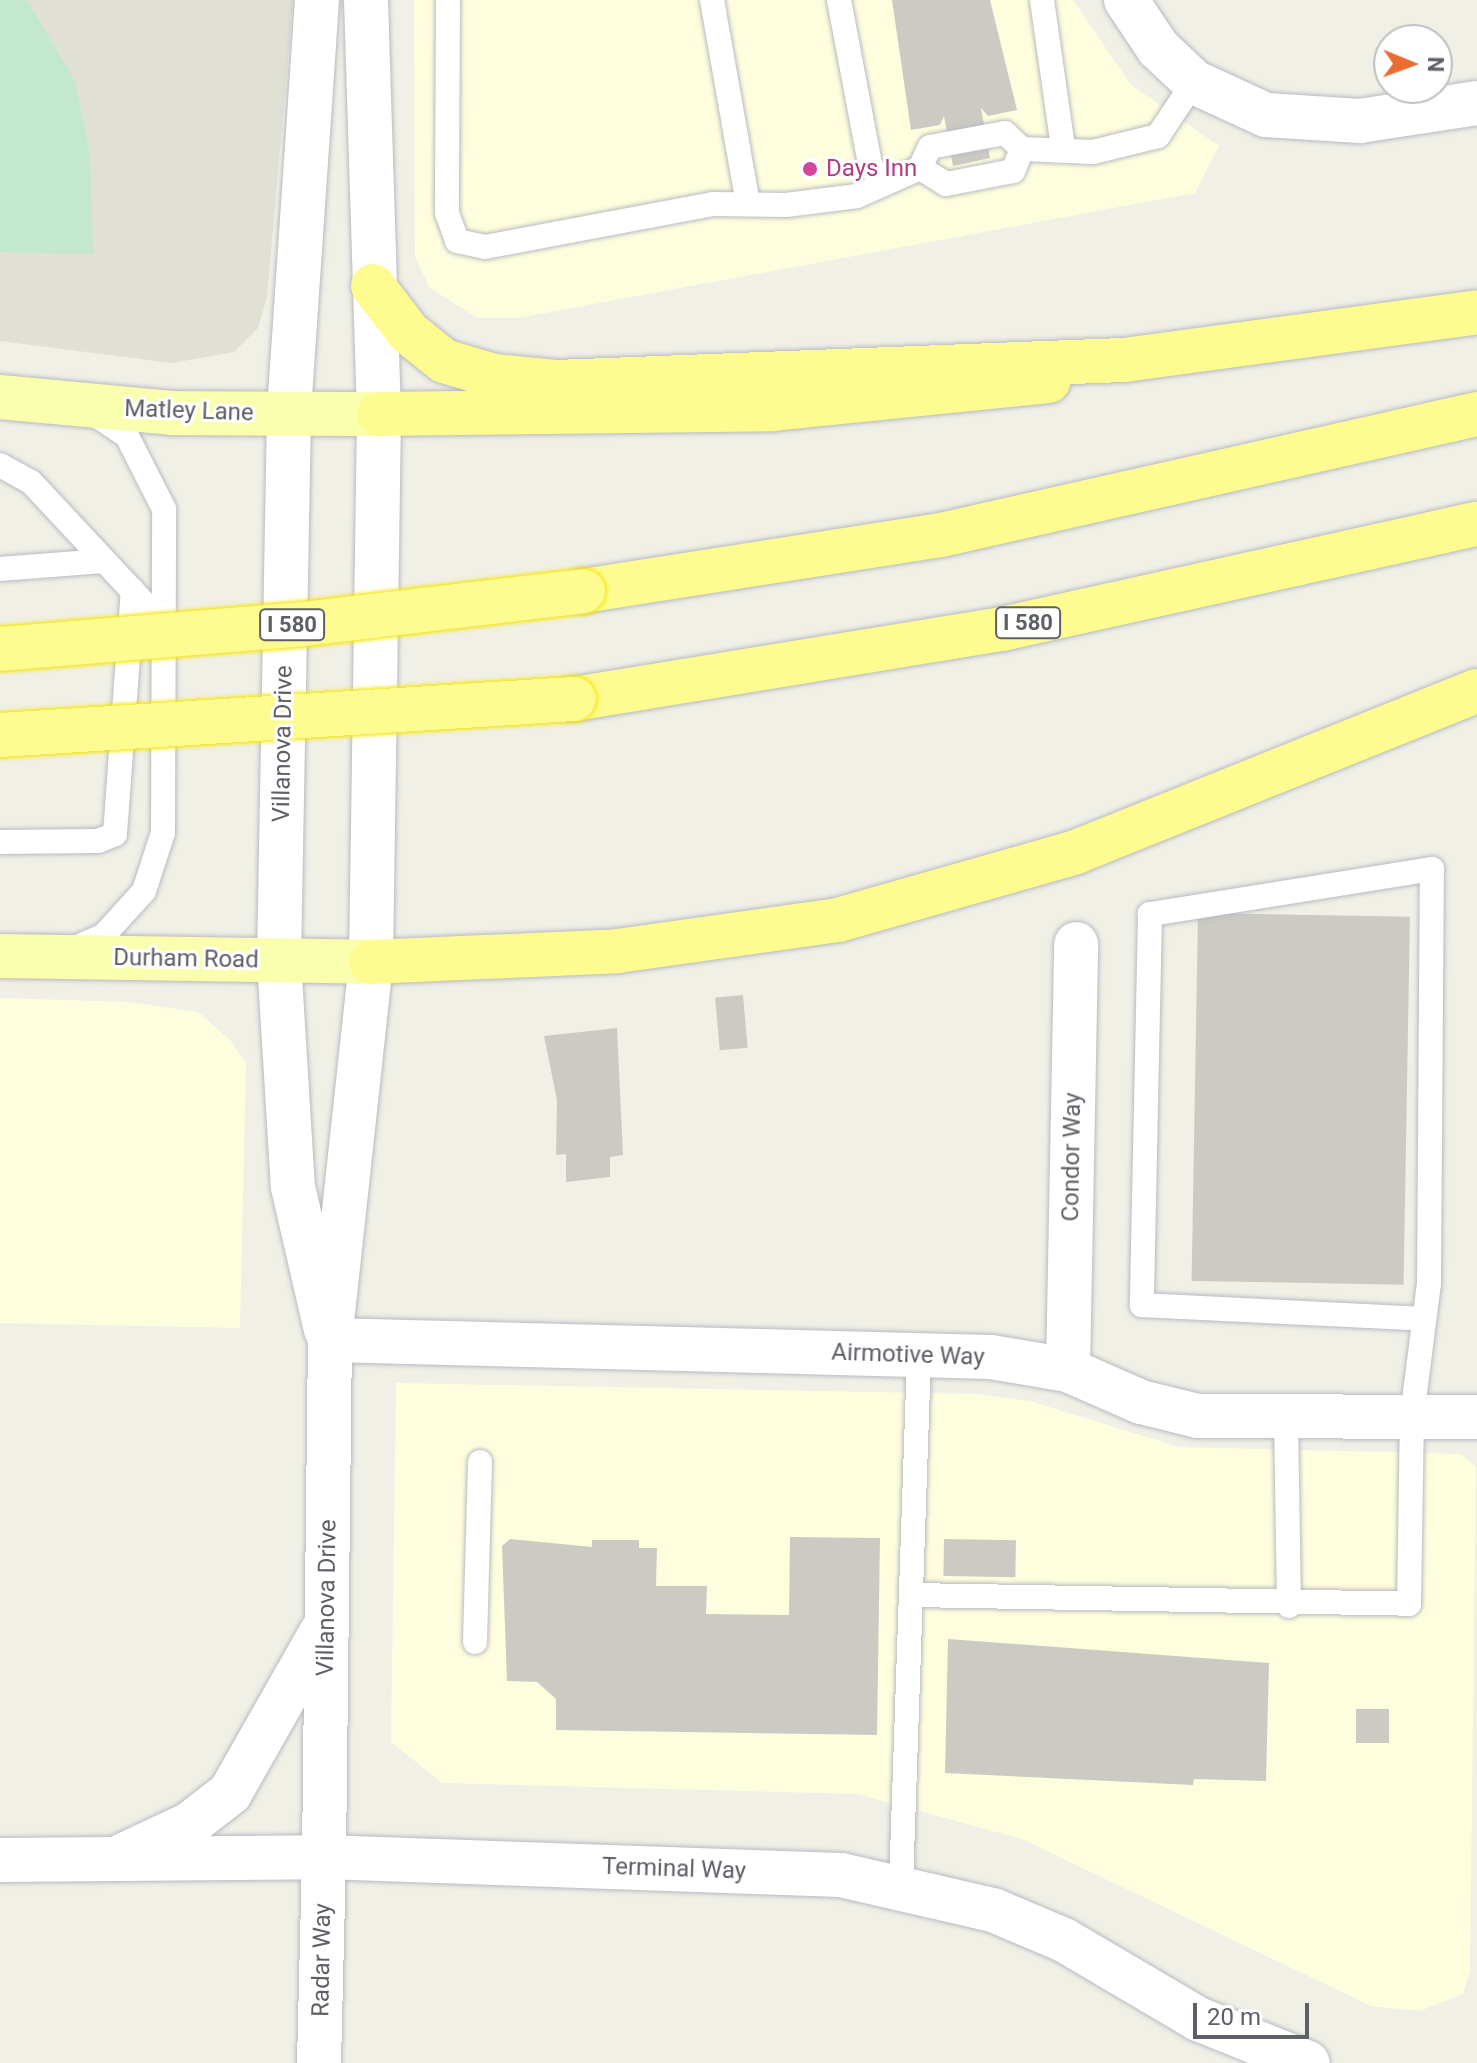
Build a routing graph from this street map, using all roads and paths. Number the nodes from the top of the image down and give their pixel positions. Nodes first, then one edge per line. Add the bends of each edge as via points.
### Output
1 (317, 0) edge
2 (366, 0) edge
3 (448, 0) edge
4 (712, 0) edge
5 (839, 0) edge
6 (1042, 0) edge
7 (1126, 0) edge
8 (1194, 82) junction
9 (1477, 103) edge
10 (1063, 148) junction
11 (1022, 149) junction
12 (920, 168) junction
13 (881, 184) junction
14 (748, 204) junction
15 (373, 286) junction
16 (1477, 312) edge
17 (1124, 360) junction
18 (0, 397) edge
19 (76, 406) junction
20 (289, 414) junction
21 (379, 414) junction
22 (1477, 414) edge
23 (0, 465) edge
24 (1477, 524) edge
25 (104, 561) junction
26 (0, 569) edge
27 (133, 591) junction
28 (168, 629) junction
29 (0, 649) edge
30 (1477, 691) edge
31 (0, 735) edge
32 (0, 842) edge
33 (1076, 944) dead end
34 (20, 957) edge
35 (279, 960) junction
36 (371, 962) junction
37 (1424, 1319) junction
38 (330, 1340) junction
39 (919, 1355) junction
40 (1068, 1370) junction
41 (1286, 1416) junction
42 (1412, 1416) junction
43 (1477, 1417) edge
44 (480, 1462) dead end
45 (911, 1595) junction
46 (1289, 1606) junction
47 (327, 1621) junction
48 (475, 1642) dead end
49 (324, 1857) junction
50 (0, 1860) edge
51 (106, 1863) junction
52 (901, 1885) junction
53 (319, 2063) edge
54 (1308, 2063) edge

1 - 20 main road, Villanova Drive
2 - 15 main road, Villanova Drive
3 - 14 lane via 447,213 457,241 485,247 713,204
4 - 14 lane
5 - 13 lane via 870,164
6 - 10 lane
7 - 8 main road via 1158,48
8 - 9 main road via 1266,115 1313,123
8 - 10 lane via 1158,136 1093,152
10 - 11 lane
11 - 12 lane via 1005,133 938,144 924,152
11 - 12 lane via 1019,165 1005,173 946,184 930,181
12 - 13 lane
13 - 14 lane via 857,196
15 - 17 highway via 409,333 444,361 525,380
15 - 21 main road, Villanova Drive
16 - 17 highway
17 - 21 highway via 987,392 787,408
18 - 19 main road, Matley Lane
19 - 20 main road, Matley Lane
19 - 28 lane via 127,436 153,480 169,545
20 - 21 main road, Matley Lane
20 - 35 main road, Villanova Drive
21 - 36 main road, Villanova Drive
22 - 29 highway, I 580, bridge via 941,535 583,591 287,626
23 - 25 lane via 31,482
24 - 31 highway, I 580, bridge via 1002,629 574,699
25 - 26 lane
25 - 27 lane
27 - 28 lane
27 - 32 lane via 115,834 98,841
28 - 34 lane via 157,861 144,891 104,935
30 - 36 highway via 1076,852 838,920 618,951
33 - 40 main road, Condor Way
34 - 35 main road, Durham Road
35 - 36 main road, Durham Road
35 - 38 main road, Villanova Drive via 293,1187 310,1284
36 - 38 main road, Villanova Drive
37 - 37 lane via 1142,1305 1150,914 1432,869
37 - 42 lane
38 - 39 main road, Airmotive Way
38 - 47 main road, Villanova Drive
39 - 40 main road, Airmotive Way via 1023,1360
39 - 45 lane
40 - 41 main road, Airmotive Way via 1164,1409
41 - 42 main road, Airmotive Way
41 - 46 lane
42 - 43 main road, Airmotive Way
42 - 46 lane via 1409,1604
44 - 48 lane
45 - 46 lane
45 - 52 lane
47 - 49 main road, Villanova Drive
47 - 51 main road via 230,1793 190,1824
49 - 51 main road, Terminal Way
49 - 52 main road, Terminal Way via 825,1874
49 - 53 main road, Radar Way
50 - 51 main road, Terminal Way
52 - 54 main road, Terminal Way via 993,1910 1064,1940 1198,2019

